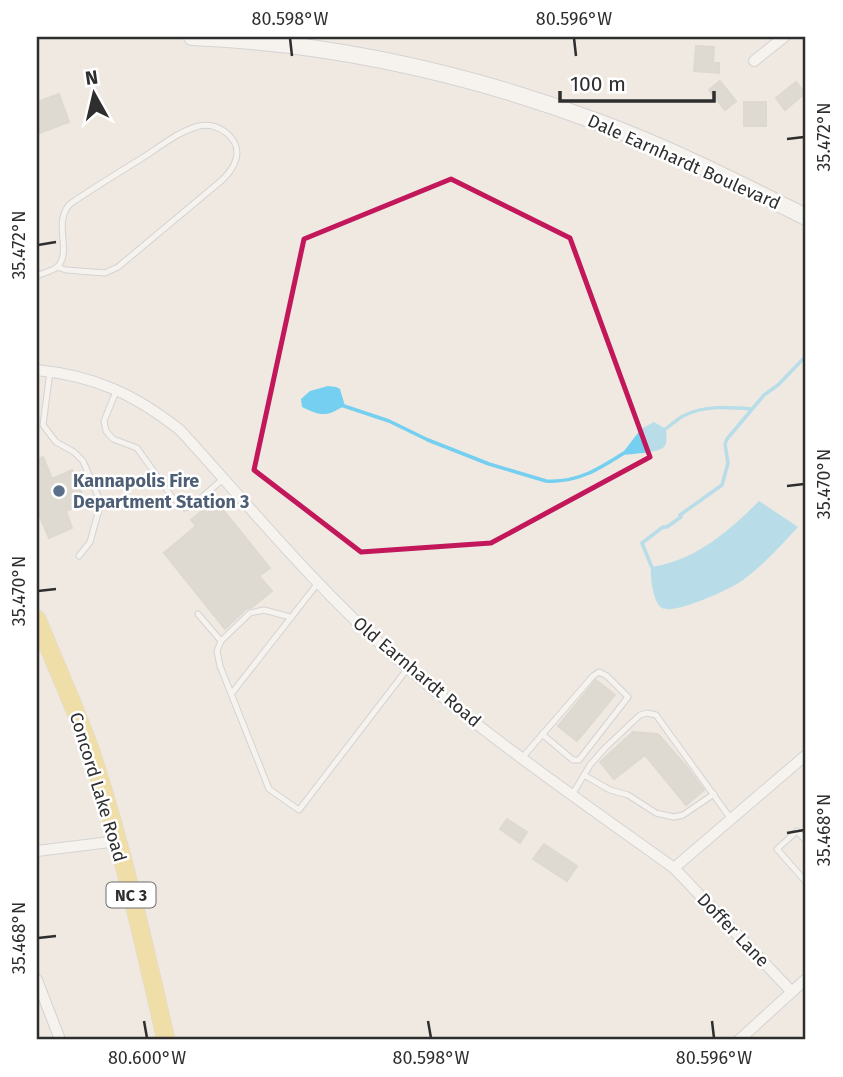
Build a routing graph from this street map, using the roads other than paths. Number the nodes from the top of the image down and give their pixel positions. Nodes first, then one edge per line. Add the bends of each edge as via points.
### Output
1 (192, 37) edge
2 (784, 37) edge
3 (754, 61) dead end
4 (806, 217) edge
5 (57, 267) junction
6 (37, 276) edge
7 (37, 370) edge
8 (50, 372) junction
9 (117, 390) junction
10 (223, 478) junction
11 (79, 556) dead end
12 (318, 583) junction
13 (198, 614) dead end
14 (290, 617) junction
15 (37, 619) edge
16 (221, 641) junction
17 (43, 651) edge
18 (408, 668) junction
19 (232, 693) junction
20 (542, 734) junction
21 (806, 755) edge
22 (522, 758) junction
23 (584, 775) junction
24 (714, 794) junction
25 (572, 795) junction
26 (732, 819) junction
27 (118, 841) junction
28 (806, 841) edge
29 (37, 851) edge
30 (674, 868) junction
31 (806, 882) edge
32 (806, 979) edge
33 (37, 980) edge
34 (792, 992) junction
35 (59, 1037) dead end
36 (166, 1040) edge
37 (740, 1040) edge

1 - 4 main road, Dale Earnhardt Boulevard via 326,50 426,69 515,93 694,162
2 - 3 street
5 - 5 lane via 105,273 118,267 231,170 237,158 229,135 201,125 180,133 69,204 63,211 64,249
5 - 6 lane
7 - 8 street, Old Earnhardt Road
8 - 9 street, Old Earnhardt Road
8 - 11 lane via 43,425 56,442 83,461 100,506 90,542
9 - 10 street, Old Earnhardt Road via 180,430
9 - 10 lane via 104,421 106,431 113,439 137,447 177,502 185,508 193,505
10 - 12 street, Old Earnhardt Road
12 - 14 lane
12 - 18 street, Old Earnhardt Road
13 - 16 lane
14 - 16 lane via 264,610 250,613
14 - 19 lane
15 - 17 main road, Concord Lake Road / NC 3
16 - 19 lane via 220,666
17 - 27 main road, Concord Lake Road / NC 3 via 75,709
18 - 19 lane via 299,810 269,789
18 - 22 street, Old Earnhardt Road
20 - 20 lane via 599,673 628,697 579,760
20 - 22 lane
21 - 26 street
22 - 25 street, Old Earnhardt Road
23 - 24 lane via 652,811 674,817
23 - 24 lane via 640,715 653,713
23 - 25 lane
24 - 26 lane
25 - 30 street, Old Earnhardt Road
26 - 30 street
27 - 29 street
27 - 36 main road, Concord Lake Road / NC 3
28 - 31 lane via 797,831 777,849
30 - 34 street, Doffer Lane
32 - 34 street
33 - 35 street
34 - 37 street

